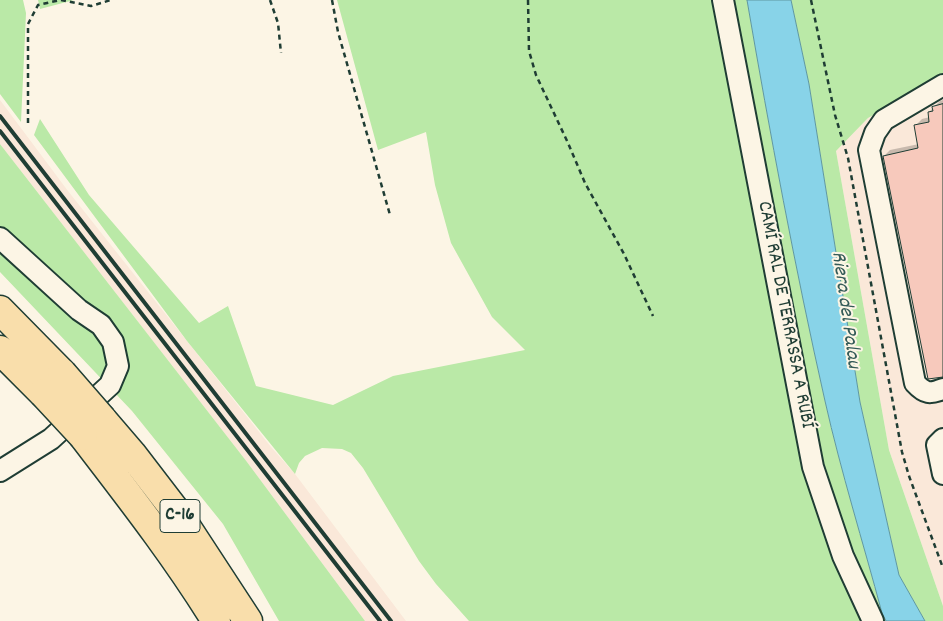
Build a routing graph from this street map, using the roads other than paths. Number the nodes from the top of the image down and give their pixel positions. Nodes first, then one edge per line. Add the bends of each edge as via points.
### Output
1 (723, 0) edge
2 (943, 85) edge
3 (0, 238) edge
4 (0, 310) edge
5 (0, 350) edge
6 (943, 389) edge
7 (92, 428) junction
8 (943, 439) edge
9 (0, 471) edge
10 (943, 474) edge
11 (216, 621) edge
12 (248, 621) edge
13 (873, 621) edge

1 - 13 street, CAMÍ RAL DE TERRASSA A RUBÍ via 813,467 843,556
2 - 6 street via 884,120 869,150 915,383 923,392
3 - 9 street via 79,310 101,325 113,342 118,366 110,385 51,439
4 - 7 highway, C-16, bridge via 62,373
5 - 7 highway, C-16, bridge via 43,393
7 - 11 highway, C-16 via 154,530
7 - 12 highway, C-16 via 132,454 178,514
8 - 10 street via 936,445

